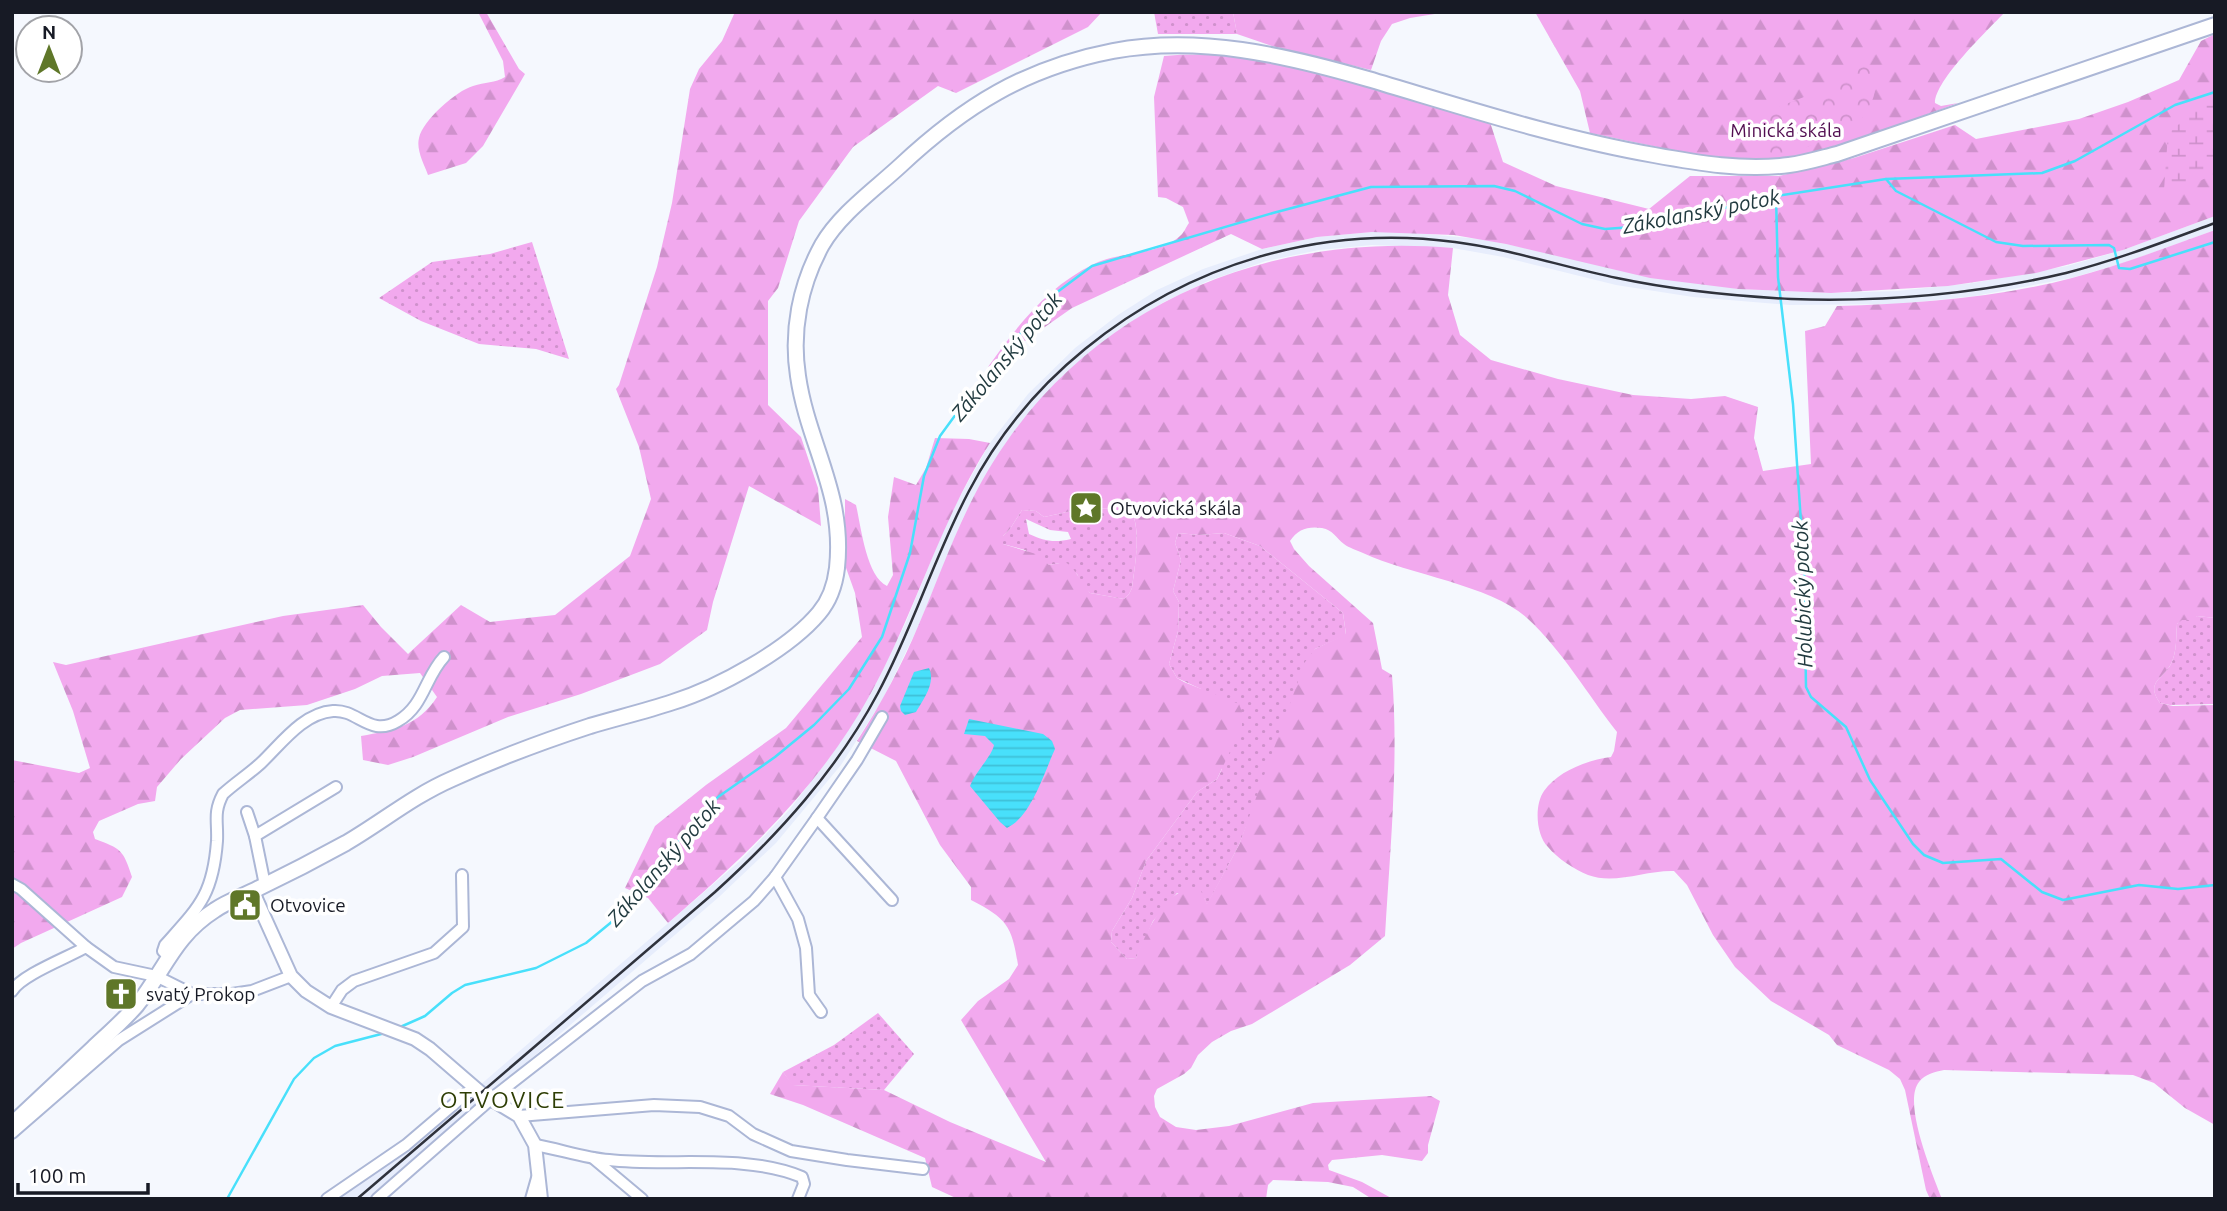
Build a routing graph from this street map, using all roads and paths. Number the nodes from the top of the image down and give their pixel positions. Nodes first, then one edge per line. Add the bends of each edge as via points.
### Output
1 (2215, 25) edge
2 (444, 657) dead end
3 (882, 717) dead end
4 (336, 787) dead end
5 (247, 812) dead end
6 (817, 818) junction
7 (255, 836) junction
8 (462, 875) dead end
9 (775, 877) junction
10 (12, 884) edge
11 (259, 888) junction
12 (892, 900) dead end
13 (86, 947) junction
14 (168, 956) junction
15 (156, 976) junction
16 (291, 976) junction
17 (12, 991) edge
18 (192, 994) junction
19 (331, 1007) junction
20 (821, 1012) dead end
21 (474, 1087) junction
22 (491, 1099) junction
23 (519, 1116) junction
24 (12, 1124) edge
25 (12, 1133) edge
26 (535, 1145) junction
27 (593, 1157) junction
28 (923, 1169) dead end
29 (538, 1175) junction
30 (327, 1199) edge
31 (377, 1199) edge
32 (531, 1199) edge
33 (541, 1199) edge
34 (642, 1199) edge
35 (798, 1199) edge

1 - 11 main road via 1837,154 1772,167 1701,164 1601,145 1329,68 1207,46 1116,50 1013,83 935,133 839,223 809,272 798,315 798,375 829,481 839,545 833,588 817,617 780,648 727,678 680,700 582,729 449,780 402,804 356,837
2 - 14 street via 421,698 396,723 376,727 338,711 311,718 223,794 216,808 215,853 205,897 165,945 163,951
3 - 6 street
4 - 7 street
5 - 7 street
6 - 9 street
6 - 12 street
7 - 11 street
8 - 19 street via 463,927 435,953 354,981
9 - 20 street via 798,919 806,948 809,995
9 - 22 street via 754,901 691,954 642,981
10 - 13 street
11 - 14 main road via 209,914
11 - 16 street
13 - 15 street via 114,967
13 - 17 street via 25,979
14 - 15 main road
15 - 18 street
15 - 24 main road via 136,1005
16 - 18 street via 252,991
16 - 19 street
18 - 25 street via 119,1040
19 - 21 street via 401,1032 430,1049
21 - 22 street
21 - 30 street via 406,1145
22 - 23 street
22 - 31 street
23 - 26 street
23 - 28 street via 654,1105 700,1107 729,1116 753,1134 791,1151
26 - 27 street
26 - 29 street
27 - 34 street
27 - 35 street via 784,1170 802,1177
29 - 32 street
29 - 33 street

